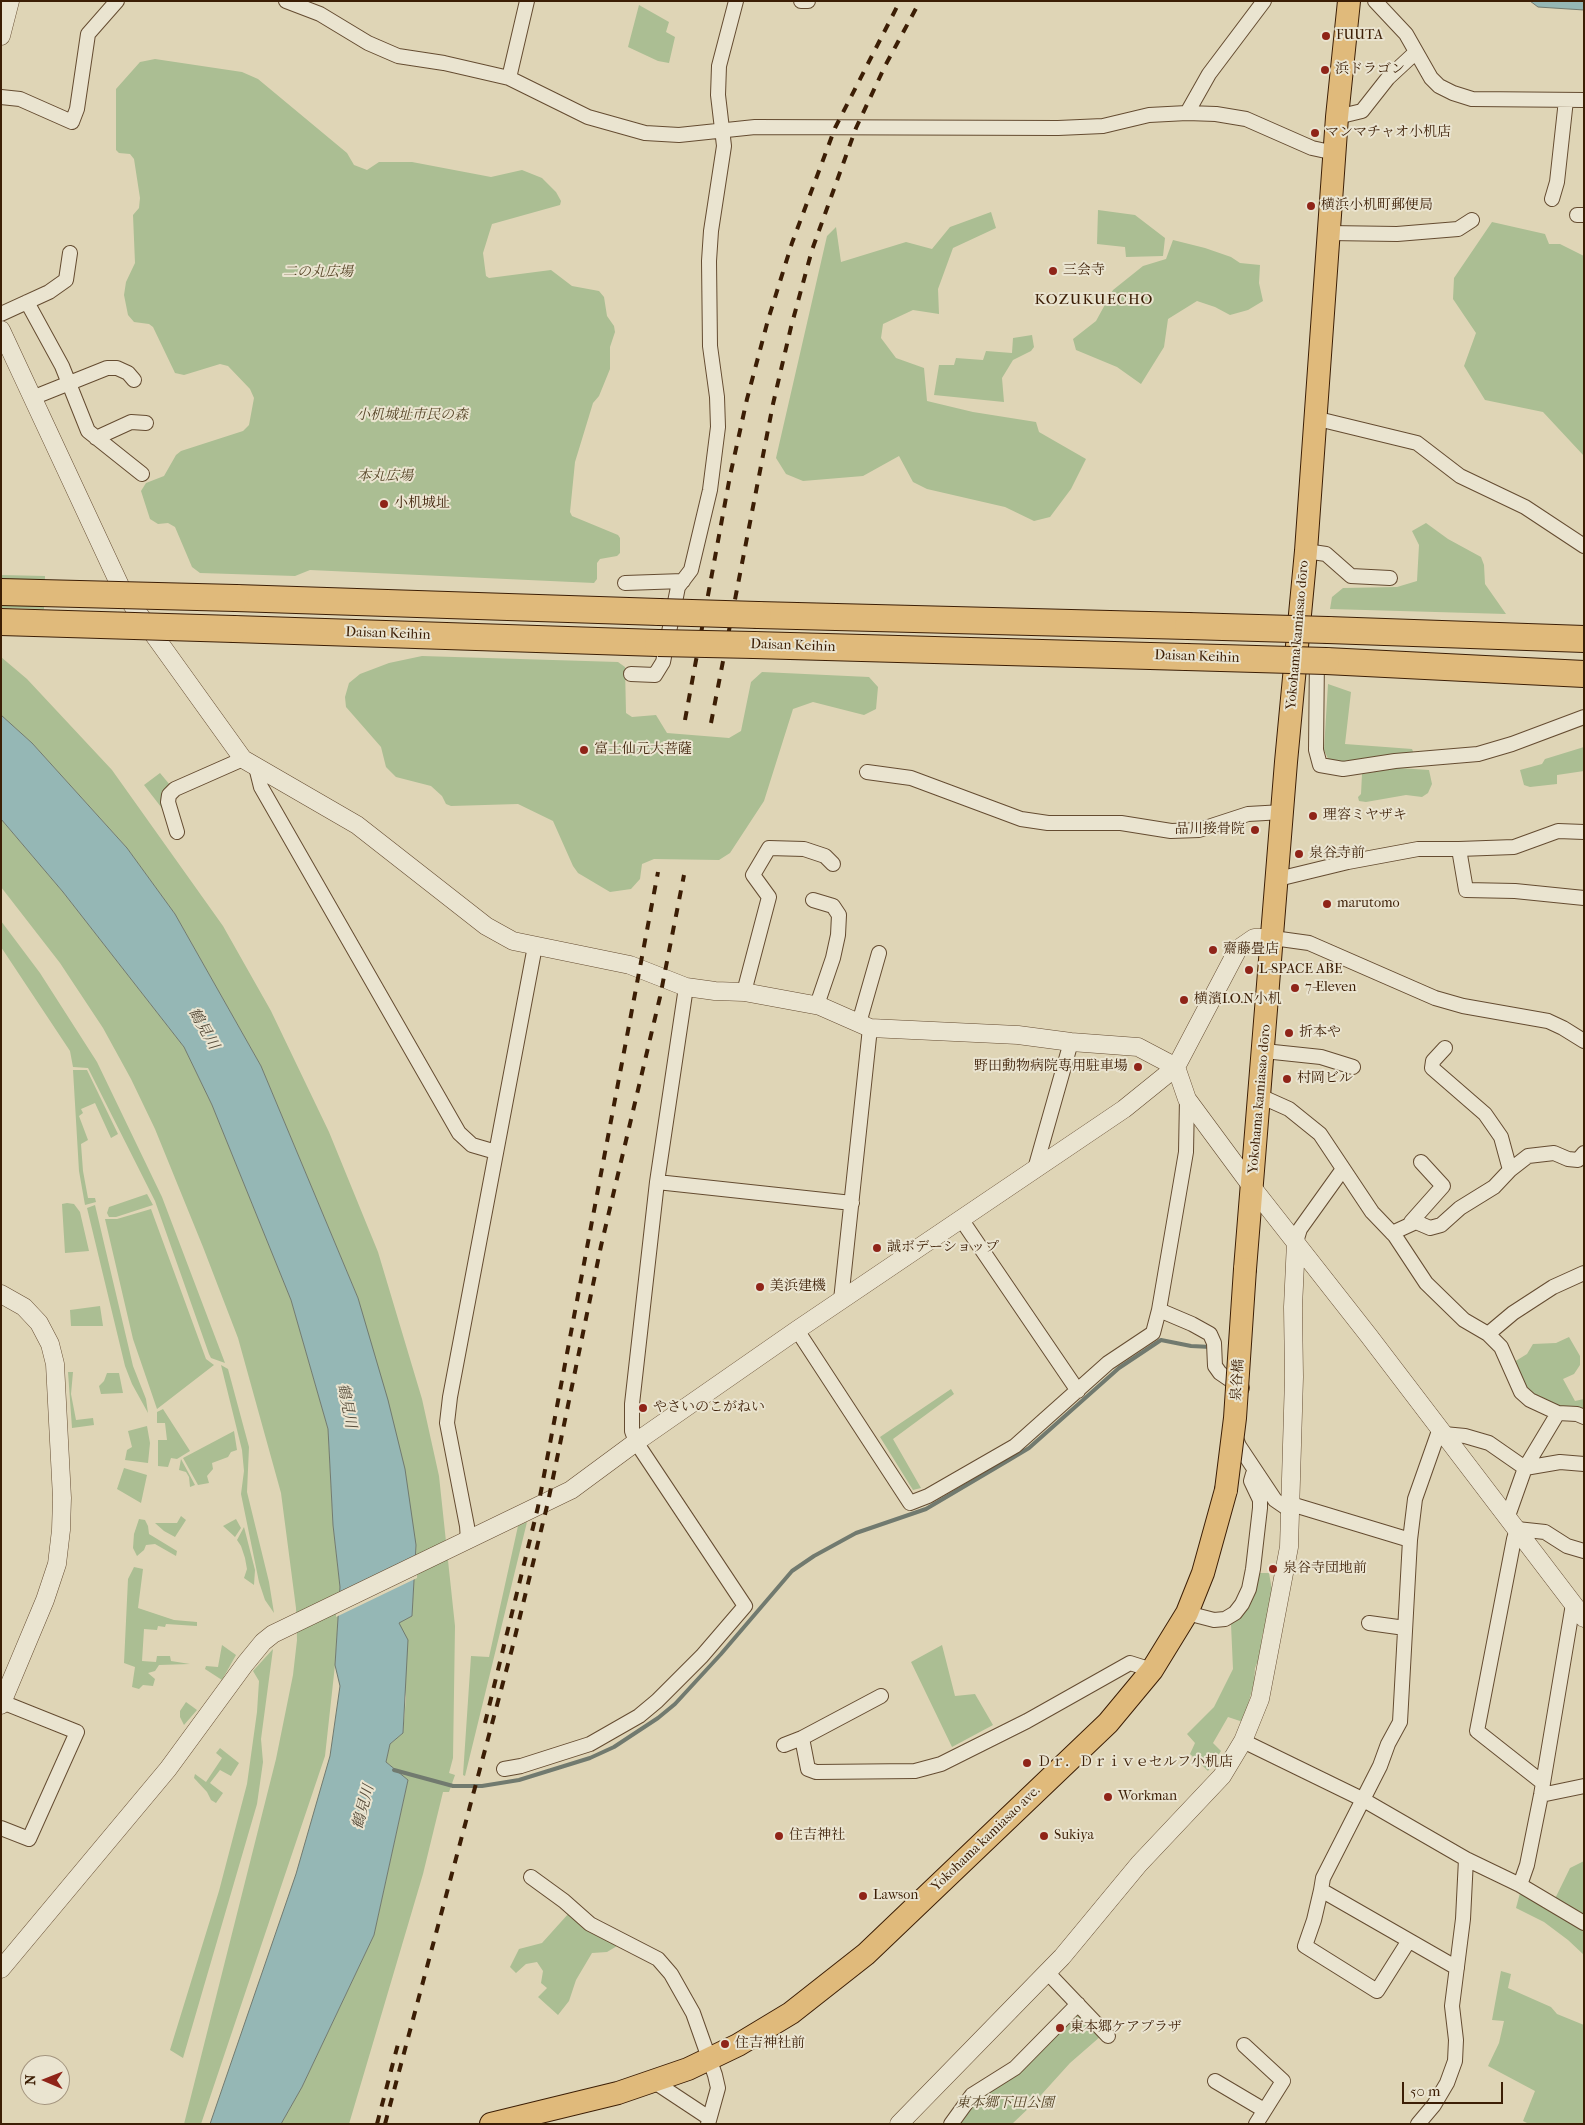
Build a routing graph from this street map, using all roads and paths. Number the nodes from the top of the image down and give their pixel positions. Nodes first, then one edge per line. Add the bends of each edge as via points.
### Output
1 (10, 1) edge
2 (117, 1) edge
3 (286, 1) edge
4 (528, 1) edge
5 (736, 1) edge
6 (801, 1) edge
7 (808, 1) edge
8 (1264, 1) edge
9 (1349, 1) edge
10 (1375, 1) edge
11 (1, 36) edge
12 (1416, 52) junction
13 (509, 78) junction
14 (1, 97) edge
15 (1566, 100) junction
16 (1584, 100) edge
17 (1187, 113) junction
18 (1337, 117) junction
19 (723, 132) junction
20 (1335, 154) junction
21 (1552, 199) dead end
22 (1472, 220) dead end
23 (1329, 233) junction
24 (70, 253) dead end
25 (27, 302) junction
26 (1, 314) edge
27 (1, 330) edge
28 (134, 380) dead end
29 (69, 382) junction
30 (32, 398) junction
31 (1314, 418) junction
32 (146, 423) dead end
33 (96, 438) junction
34 (142, 474) dead end
35 (1584, 546) edge
36 (1306, 551) junction
37 (1390, 578) dead end
38 (683, 581) junction
39 (625, 583) dead end
40 (1, 592) edge
41 (1, 622) edge
42 (1584, 639) edge
43 (1296, 647) junction
44 (631, 674) dead end
45 (1584, 674) edge
46 (1584, 717) edge
47 (249, 763) junction
48 (867, 772) dead end
49 (1283, 812) junction
50 (177, 832) dead end
51 (1584, 832) edge
52 (1459, 849) junction
53 (833, 864) dead end
54 (1278, 879) junction
55 (1584, 898) edge
56 (813, 900) dead end
57 (1274, 938) junction
58 (535, 946) junction
59 (879, 953) dead end
60 (686, 987) junction
61 (744, 992) junction
62 (817, 1005) junction
63 (865, 1025) junction
64 (1584, 1041) edge
65 (1071, 1042) junction
66 (1445, 1048) dead end
67 (1264, 1051) junction
68 (1176, 1067) junction
69 (1353, 1067) dead end
70 (1260, 1096) junction
71 (1187, 1098) junction
72 (496, 1152) junction
73 (1584, 1153) edge
74 (1421, 1162) dead end
75 (1035, 1169) junction
76 (1344, 1169) junction
77 (1510, 1170) junction
78 (657, 1182) junction
79 (1252, 1187) junction
80 (852, 1203) junction
81 (961, 1219) junction
82 (1412, 1222) junction
83 (1392, 1233) junction
84 (1296, 1242) junction
85 (1245, 1269) joint
86 (1584, 1273) edge
87 (1, 1294) edge
88 (841, 1300) junction
89 (1159, 1310) junction
90 (796, 1330) junction
91 (1488, 1334) junction
92 (1078, 1391) junction
93 (1558, 1414) junction
94 (1584, 1417) edge
95 (1442, 1431) junction
96 (636, 1442) junction
97 (1584, 1464) edge
98 (1525, 1468) junction
99 (1254, 1470) junction
100 (1226, 1490) joint
101 (1291, 1508) junction
102 (1512, 1523) junction
103 (1410, 1540) junction
104 (462, 1543) junction
105 (1584, 1551) edge
106 (1578, 1611) edge
107 (1187, 1613) junction
108 (1370, 1623) dead end
109 (1405, 1628) junction
110 (1152, 1670) junction
111 (881, 1696) dead end
112 (2, 1703) edge
113 (802, 1738) junction
114 (1243, 1741) junction
115 (784, 1745) dead end
116 (504, 1769) dead end
117 (1584, 1786) edge
118 (1542, 1789) junction
119 (1362, 1799) junction
120 (1, 1828) edge
121 (1466, 1859) junction
122 (531, 1877) dead end
123 (1520, 1885) junction
124 (1321, 1890) junction
125 (1584, 1923) edge
126 (1408, 1942) junction
127 (1456, 1968) junction
128 (1, 1969) edge
129 (1047, 1972) junction
130 (1078, 2004) junction
131 (1108, 2036) dead end
132 (1244, 2045) dead end
133 (709, 2059) junction
134 (653, 2081) junction
135 (1215, 2081) dead end
136 (1264, 2110) junction
137 (708, 2121) edge
138 (491, 2124) edge
139 (899, 2124) edge
140 (951, 2124) edge
141 (1256, 2124) edge
142 (1418, 2124) edge

1 - 11 street
2 - 14 street via 88,34 77,110 72,122 20,99
3 - 13 street via 320,14 368,43 398,56
4 - 13 street
5 - 19 street via 719,66 718,95
6 - 7 street
8 - 17 street via 1209,74
9 - 18 main road, Yokohama kamiasao dōro
10 - 12 street via 1406,34
12 - 15 street via 1431,78 1453,93 1472,99
12 - 18 street via 1388,78 1362,111
13 - 19 street via 588,118 645,133
15 - 16 street
15 - 21 street via 1557,182
17 - 19 street via 1149,115 1103,126 755,127
17 - 20 street via 1246,119 1312,148
18 - 20 main road, Yokohama kamiasao dōro
19 - 38 street via 724,146 709,261 710,346 715,368 718,427 704,518 691,570
20 - 23 main road, Yokohama kamiasao dōro
22 - 23 street via 1458,229 1397,234
23 - 31 main road, Yokohama kamiasao dōro
24 - 25 street via 66,280
25 - 26 street
25 - 29 street
27 - 30 street
28 - 29 street via 112,368
29 - 30 street
29 - 33 street via 88,431
30 - 47 street via 123,592
31 - 35 street via 1417,443 1460,476 1525,507
31 - 36 main road, Yokohama kamiasao dōro
32 - 33 street via 131,422
33 - 34 street
36 - 37 street via 1326,554 1351,576
36 - 43 main road, Yokohama kamiasao dōro
38 - 39 street
38 - 44 street via 678,587 663,662 655,675
40 - 42 highway, bridge
41 - 45 highway, Daisan Keihin, bridge via 1326,661
43 - 46 street via 1317,648 1316,750 1320,765 1343,769 1478,754
43 - 49 main road, Yokohama kamiasao dōro
47 - 50 street via 174,789 168,802
47 - 58 street via 357,825 486,926 504,937
47 - 72 street via 459,1133 472,1145
48 - 49 street via 911,778 1021,819 1048,824 1121,823 1171,832 1199,830 1248,814
49 - 54 main road, Yokohama kamiasao dōro
51 - 52 street via 1558,831 1514,847
52 - 54 street via 1418,849
52 - 55 street via 1466,890
53 - 61 street via 825,856 804,850 770,848 753,875 769,897
54 - 57 main road, Yokohama kamiasao dōro
56 - 62 street via 833,906 839,915 833,958
57 - 64 street via 1309,943 1435,998 1548,1021
57 - 67 main road, Yokohama kamiasao dōro
57 - 68 street via 1254,938 1238,949
58 - 60 street via 630,965
58 - 72 street
59 - 63 street
60 - 61 street
60 - 78 street
61 - 62 street
62 - 63 street
63 - 65 street via 1018,1035
63 - 80 street
65 - 68 street via 1138,1047
65 - 75 street
66 - 77 street via 1433,1061 1432,1068 1485,1114 1501,1136
67 - 69 street via 1320,1057
67 - 70 main road, Yokohama kamiasao dōro
68 - 71 street
68 - 75 street via 1124,1109
70 - 76 street via 1289,1109 1320,1134
70 - 79 main road, Yokohama kamiasao dōro
71 - 79 street
71 - 89 street via 1186,1152
72 - 104 street via 447,1423 467,1526
73 - 77 street via 1578,1160 1554,1153 1528,1156
74 - 82 street via 1443,1186
75 - 81 street
76 - 83 street via 1372,1212
76 - 84 street via 1300,1229
77 - 82 street via 1494,1187 1460,1208 1441,1225 1430,1228
78 - 80 street
78 - 96 street via 632,1404 632,1431
79 - 84 street
79 - 85 main road, Yokohama kamiasao dōro
80 - 88 street
81 - 88 street
81 - 92 street
82 - 83 street
83 - 91 street via 1426,1283 1464,1320
84 - 95 street
84 - 101 street
85 - 100 main road, 泉谷橋, bridge via 1235,1418
86 - 91 street via 1537,1297
87 - 112 street via 24,1307 39,1323 50,1344 55,1364 62,1498 57,1564
88 - 90 street
89 - 92 street via 1155,1328 1149,1337 1108,1363
89 - 99 street via 1210,1334 1215,1366 1246,1392 1245,1400 1232,1412 1231,1427
90 - 92 street via 910,1503 1015,1446
90 - 96 street
91 - 93 street via 1501,1347 1521,1392
93 - 94 street
93 - 98 street
95 - 98 street via 1489,1443
95 - 102 street
95 - 103 street via 1415,1499
96 - 104 street via 571,1490
96 - 116 street via 746,1606 702,1656 638,1716 590,1744
97 - 98 street via 1560,1462
98 - 102 street
99 - 101 street via 1275,1500
99 - 107 street via 1252,1481 1260,1508 1254,1568 1242,1604 1225,1619 1214,1620
100 - 107 main road, Yokohama kamiasao ave. via 1203,1573
101 - 103 street
101 - 114 street via 1289,1547 1260,1699
102 - 105 street via 1545,1532 1567,1546
102 - 106 street
102 - 118 street via 1514,1538 1477,1732
103 - 109 street
104 - 128 street via 282,1629 263,1642 168,1769
106 - 118 street
107 - 110 main road, Yokohama kamiasao ave.
108 - 109 street
109 - 119 street via 1400,1722
110 - 113 street via 1130,1663 1027,1721 941,1764 915,1771 816,1772 808,1769
110 - 133 main road, Yokohama kamiasao ave. via 1108,1723 866,1954 791,2014
111 - 113 street
112 - 120 street via 77,1732 29,1839
113 - 115 street
114 - 119 street
114 - 129 street via 1222,1776 1139,1864
117 - 118 street
118 - 123 street via 1528,1865
119 - 121 street
119 - 124 street via 1323,1878
121 - 123 street
121 - 127 street via 1464,1919
122 - 133 street via 590,1924 658,1959 671,1974 693,2013
123 - 125 street
124 - 126 street
124 - 126 street via 1305,1946 1377,1991
126 - 127 street
127 - 142 street via 1452,2006 1455,2061 1447,2083
129 - 130 street
129 - 139 street
130 - 131 street
130 - 140 street via 1015,2068 972,2095
132 - 136 street via 1283,2081
133 - 134 main road, Yokohama kamiasao ave.
133 - 137 street via 718,2088
134 - 137 street
134 - 138 main road, Yokohama kamiasao ave. via 618,2093
135 - 136 street
136 - 141 street

